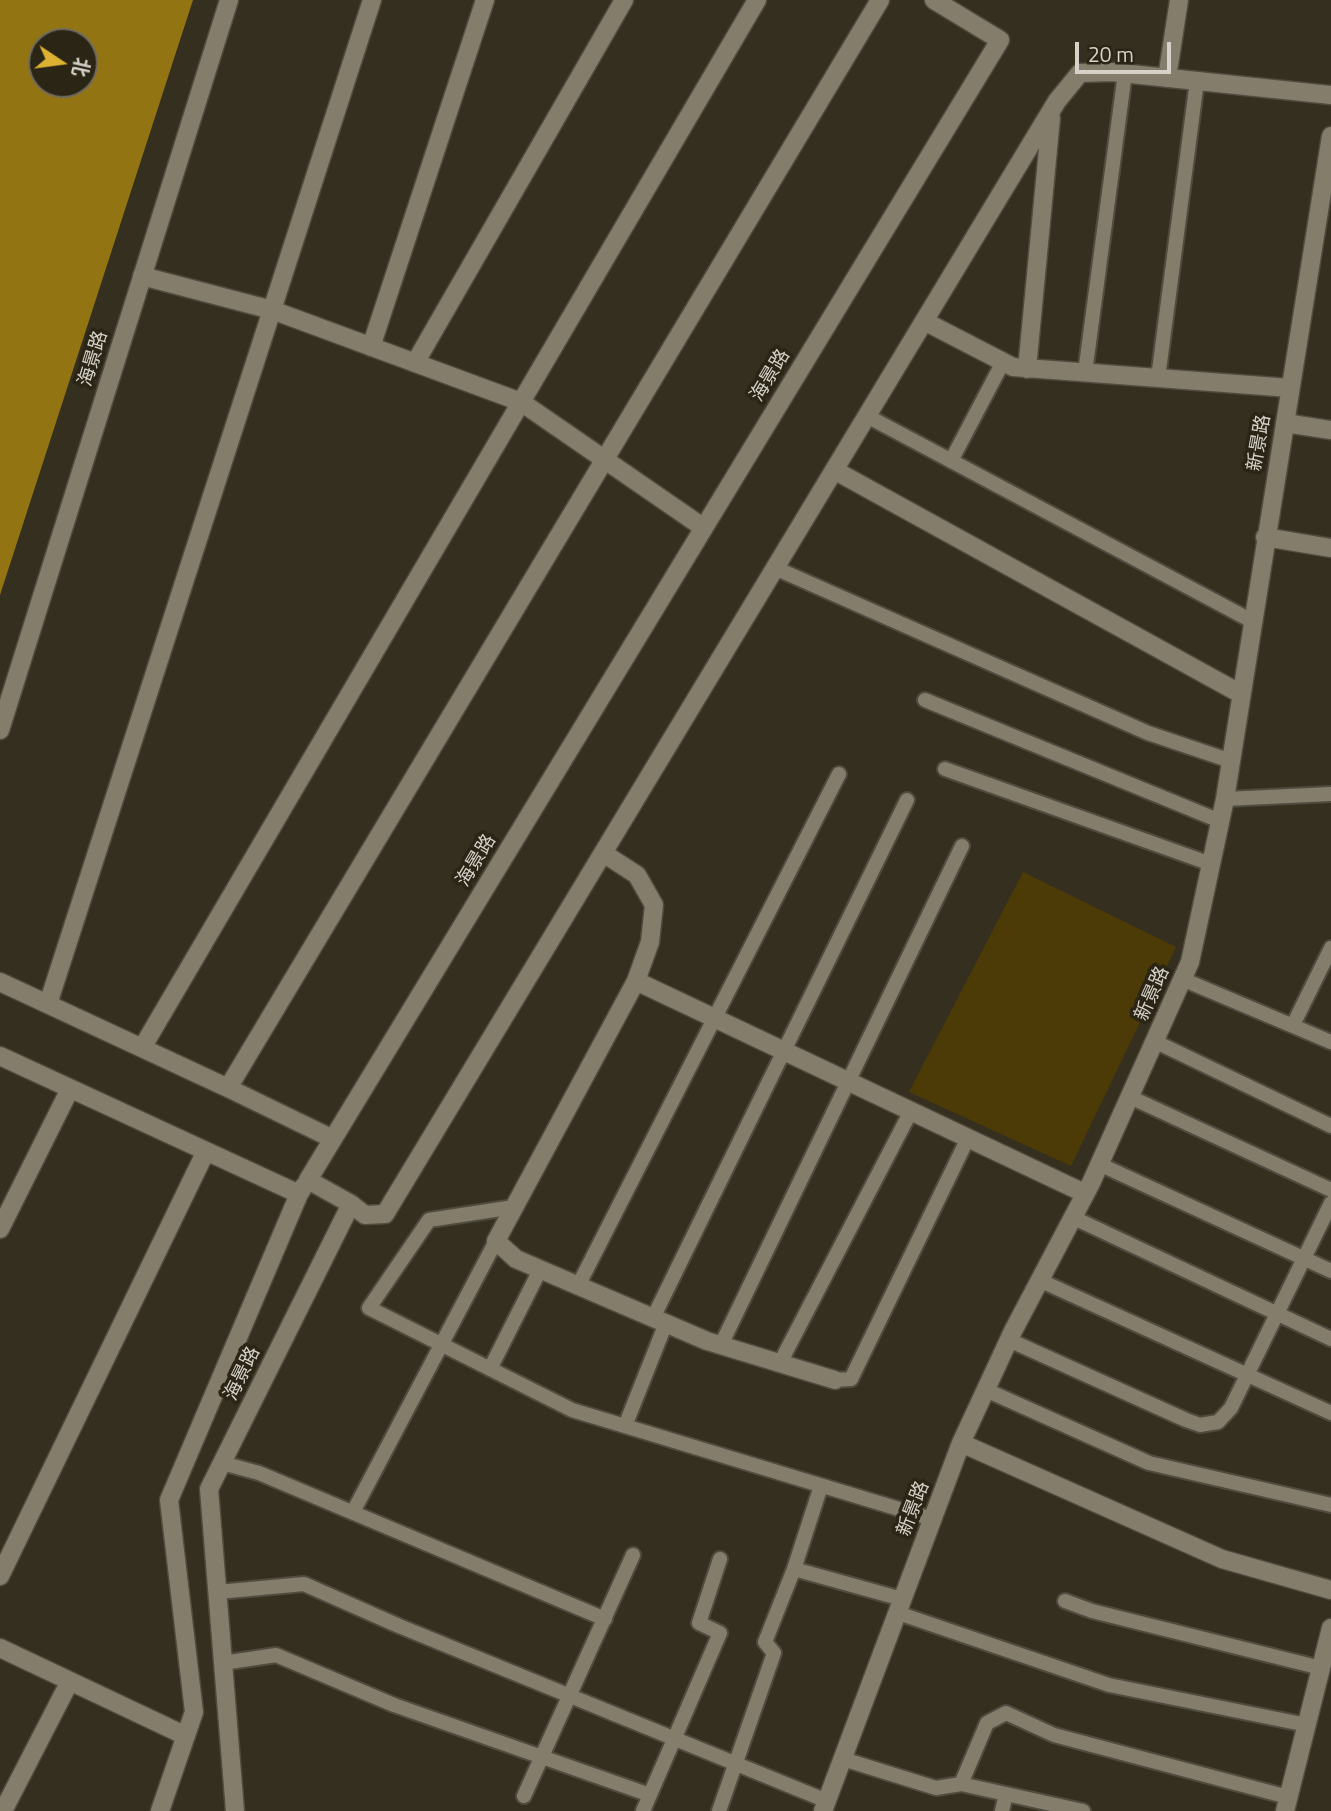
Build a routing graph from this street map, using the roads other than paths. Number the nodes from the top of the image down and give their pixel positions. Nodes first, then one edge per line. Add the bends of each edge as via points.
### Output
1 (229, 0) edge
2 (372, 0) edge
3 (485, 0) edge
4 (624, 0) edge
5 (757, 0) edge
6 (880, 0) edge
7 (934, 0) edge
8 (1179, 0) edge
9 (1125, 73) junction
10 (1167, 78) junction
11 (1197, 81) junction
12 (1331, 96) edge
13 (1051, 111) junction
14 (1331, 136) edge
15 (1329, 174) edge
16 (142, 276) junction
17 (272, 310) junction
18 (924, 321) junction
19 (371, 347) junction
20 (1003, 362) junction
21 (415, 363) junction
22 (1027, 369) junction
23 (1085, 373) junction
24 (1158, 378) junction
25 (1290, 388) junction
26 (521, 402) junction
27 (867, 416) junction
28 (1285, 422) junction
29 (1331, 430) edge
30 (604, 460) junction
31 (951, 461) junction
32 (834, 470) junction
33 (704, 528) junction
34 (1265, 537) junction
35 (1331, 548) edge
36 (775, 568) junction
37 (1252, 621) junction
38 (1241, 694) junction
39 (925, 701) dead end
40 (0, 730) edge
41 (1231, 761) junction
42 (945, 769) dead end
43 (839, 774) dead end
44 (1331, 794) edge
45 (1225, 799) junction
46 (907, 800) dead end
47 (1220, 821) junction
48 (962, 846) dead end
49 (603, 853) junction
50 (1211, 864) junction
51 (1331, 948) edge
52 (1182, 979) junction
53 (636, 981) junction
54 (0, 982) edge
55 (48, 1004) junction
56 (715, 1019) junction
57 (1293, 1025) junction
58 (1154, 1041) junction
59 (1331, 1042) edge
60 (142, 1048) junction
61 (784, 1051) junction
62 (0, 1056) edge
63 (848, 1082) junction
64 (228, 1088) junction
65 (70, 1089) junction
66 (1129, 1097) junction
67 (911, 1111) junction
68 (1331, 1126) edge
69 (968, 1138) junction
70 (333, 1139) junction
71 (206, 1151) junction
72 (1099, 1164) junction
73 (304, 1187) junction
74 (1331, 1190) edge
75 (1084, 1194) junction
76 (1331, 1203) edge
77 (351, 1204) junction
78 (514, 1207) junction
79 (1072, 1217) junction
80 (0, 1229) edge
81 (496, 1241) junction
82 (1304, 1258) junction
83 (540, 1270) junction
84 (1331, 1271) edge
85 (1039, 1279) junction
86 (578, 1286) junction
87 (1277, 1314) junction
88 (660, 1320) junction
89 (1331, 1339) edge
90 (1009, 1340) junction
91 (441, 1344) junction
92 (721, 1345) junction
93 (780, 1363) junction
94 (490, 1369) junction
95 (1247, 1374) junction
96 (835, 1380) joint
97 (986, 1390) junction
98 (1331, 1413) edge
99 (625, 1426) junction
100 (961, 1443) junction
101 (222, 1464) junction
102 (821, 1486) junction
103 (1331, 1505) edge
104 (353, 1512) junction
105 (932, 1519) junction
106 (633, 1555) dead end
107 (720, 1559) dead end
108 (794, 1569) junction
109 (0, 1576) edge
110 (1331, 1590) edge
111 (218, 1592) junction
112 (1065, 1601) dead end
113 (900, 1606) junction
114 (605, 1619) junction
115 (1331, 1628) edge
116 (0, 1648) edge
117 (223, 1663) junction
118 (1321, 1668) junction
119 (70, 1681) junction
120 (569, 1695) junction
121 (1307, 1725) junction
122 (186, 1736) junction
123 (674, 1738) junction
124 (542, 1756) junction
125 (842, 1759) junction
126 (735, 1763) junction
127 (961, 1784) junction
128 (1006, 1794) junction
129 (650, 1795) junction
130 (524, 1796) dead end
131 (1287, 1804) edge
132 (825, 1806) edge
133 (3, 1811) edge
134 (160, 1811) edge
135 (235, 1811) edge
136 (643, 1811) edge
137 (719, 1811) edge
138 (1002, 1811) edge
139 (1083, 1811) edge

1 - 16 street, 海景路
2 - 17 street
3 - 19 street
4 - 21 street
5 - 26 street
6 - 30 street
7 - 33 street, 海景路 via 1000,40
8 - 10 street
9 - 10 street
9 - 13 street via 1080,73
9 - 23 lane
10 - 11 street
11 - 12 street
11 - 24 lane
13 - 18 street
13 - 22 street
14 - 15 street, 新景路
15 - 25 street, 新景路
16 - 17 street
16 - 40 street, 海景路
17 - 19 street
17 - 55 street
18 - 20 street
18 - 27 street
19 - 21 street
20 - 22 street
20 - 31 lane
21 - 26 street
22 - 23 street
23 - 24 street
24 - 25 street
25 - 28 street, 新景路
26 - 30 street
26 - 60 street
27 - 31 lane
27 - 32 street
28 - 29 street
28 - 34 street, 新景路
30 - 33 street
30 - 64 street
31 - 37 lane
32 - 36 street
32 - 38 street
33 - 70 street, 海景路
34 - 35 street
34 - 37 street, 新景路
36 - 41 lane via 1148,733
36 - 49 street
37 - 38 street, 新景路
38 - 41 street, 新景路
39 - 47 lane
41 - 45 street, 新景路
42 - 50 lane
43 - 56 lane
44 - 45 lane
45 - 47 street, 新景路
46 - 61 lane
47 - 50 street, 新景路
48 - 63 lane
49 - 53 street via 637,875 654,905 650,942
49 - 77 street via 385,1214 365,1215
50 - 52 street, 新景路 via 1190,962
51 - 57 lane
52 - 57 lane
52 - 58 street, 新景路
53 - 56 street
53 - 78 street
54 - 55 street
55 - 60 street
56 - 61 street
56 - 86 lane
57 - 59 lane
58 - 66 street, 新景路
58 - 68 lane
60 - 64 street
61 - 63 street
61 - 88 lane
62 - 65 street
63 - 67 street
63 - 92 lane
64 - 70 street
65 - 71 street
65 - 80 street
66 - 72 street, 新景路
66 - 74 lane
67 - 69 street
67 - 93 lane
69 - 75 street
69 - 96 lane via 851,1379
70 - 73 street, 海景路
71 - 73 street
71 - 109 street
72 - 75 street, 新景路
72 - 82 lane
73 - 77 street
73 - 122 street, 海景路 via 169,1500 194,1712
75 - 79 street, 新景路
76 - 82 lane
77 - 101 street, 海景路
78 - 81 street
78 - 91 lane via 429,1220 369,1308
79 - 85 street, 新景路
79 - 87 lane
81 - 83 street via 516,1259
81 - 91 lane
82 - 84 lane
82 - 87 lane
83 - 86 street
83 - 94 lane
85 - 90 street, 新景路
85 - 95 lane
86 - 88 street
87 - 89 lane
87 - 95 lane
88 - 92 street
88 - 99 lane
90 - 95 lane via 1200,1425 1223,1418
90 - 97 street, 新景路
91 - 94 lane
91 - 104 lane
92 - 93 street
93 - 96 street
94 - 99 lane via 572,1410
95 - 98 lane
97 - 100 street, 新景路
97 - 103 lane via 1149,1463
99 - 102 lane
100 - 105 street, 新景路
100 - 110 street via 1222,1559
101 - 104 lane via 260,1473
101 - 111 street, 海景路 via 209,1489
102 - 105 lane
102 - 108 lane
104 - 114 lane
105 - 113 street, 新景路
106 - 114 lane
107 - 123 lane via 699,1623 720,1633
108 - 113 lane
108 - 126 lane via 765,1642 774,1653
111 - 117 street, 海景路
111 - 120 lane via 304,1584
112 - 118 lane
113 - 121 lane via 1109,1685
113 - 125 street, 新景路
114 - 120 lane
115 - 118 street
116 - 119 street
117 - 124 lane via 276,1655 394,1705
117 - 135 street, 海景路
118 - 121 street
119 - 122 street
119 - 133 street
120 - 123 lane
120 - 124 lane
121 - 131 street
122 - 134 street, 海景路
123 - 126 lane
123 - 129 lane
124 - 129 lane
124 - 130 lane
125 - 127 lane via 936,1788
125 - 132 street, 新景路
126 - 132 lane
126 - 137 lane
127 - 128 lane
127 - 131 lane via 986,1723 1006,1713 1054,1735
128 - 138 lane
128 - 139 lane
129 - 136 lane

